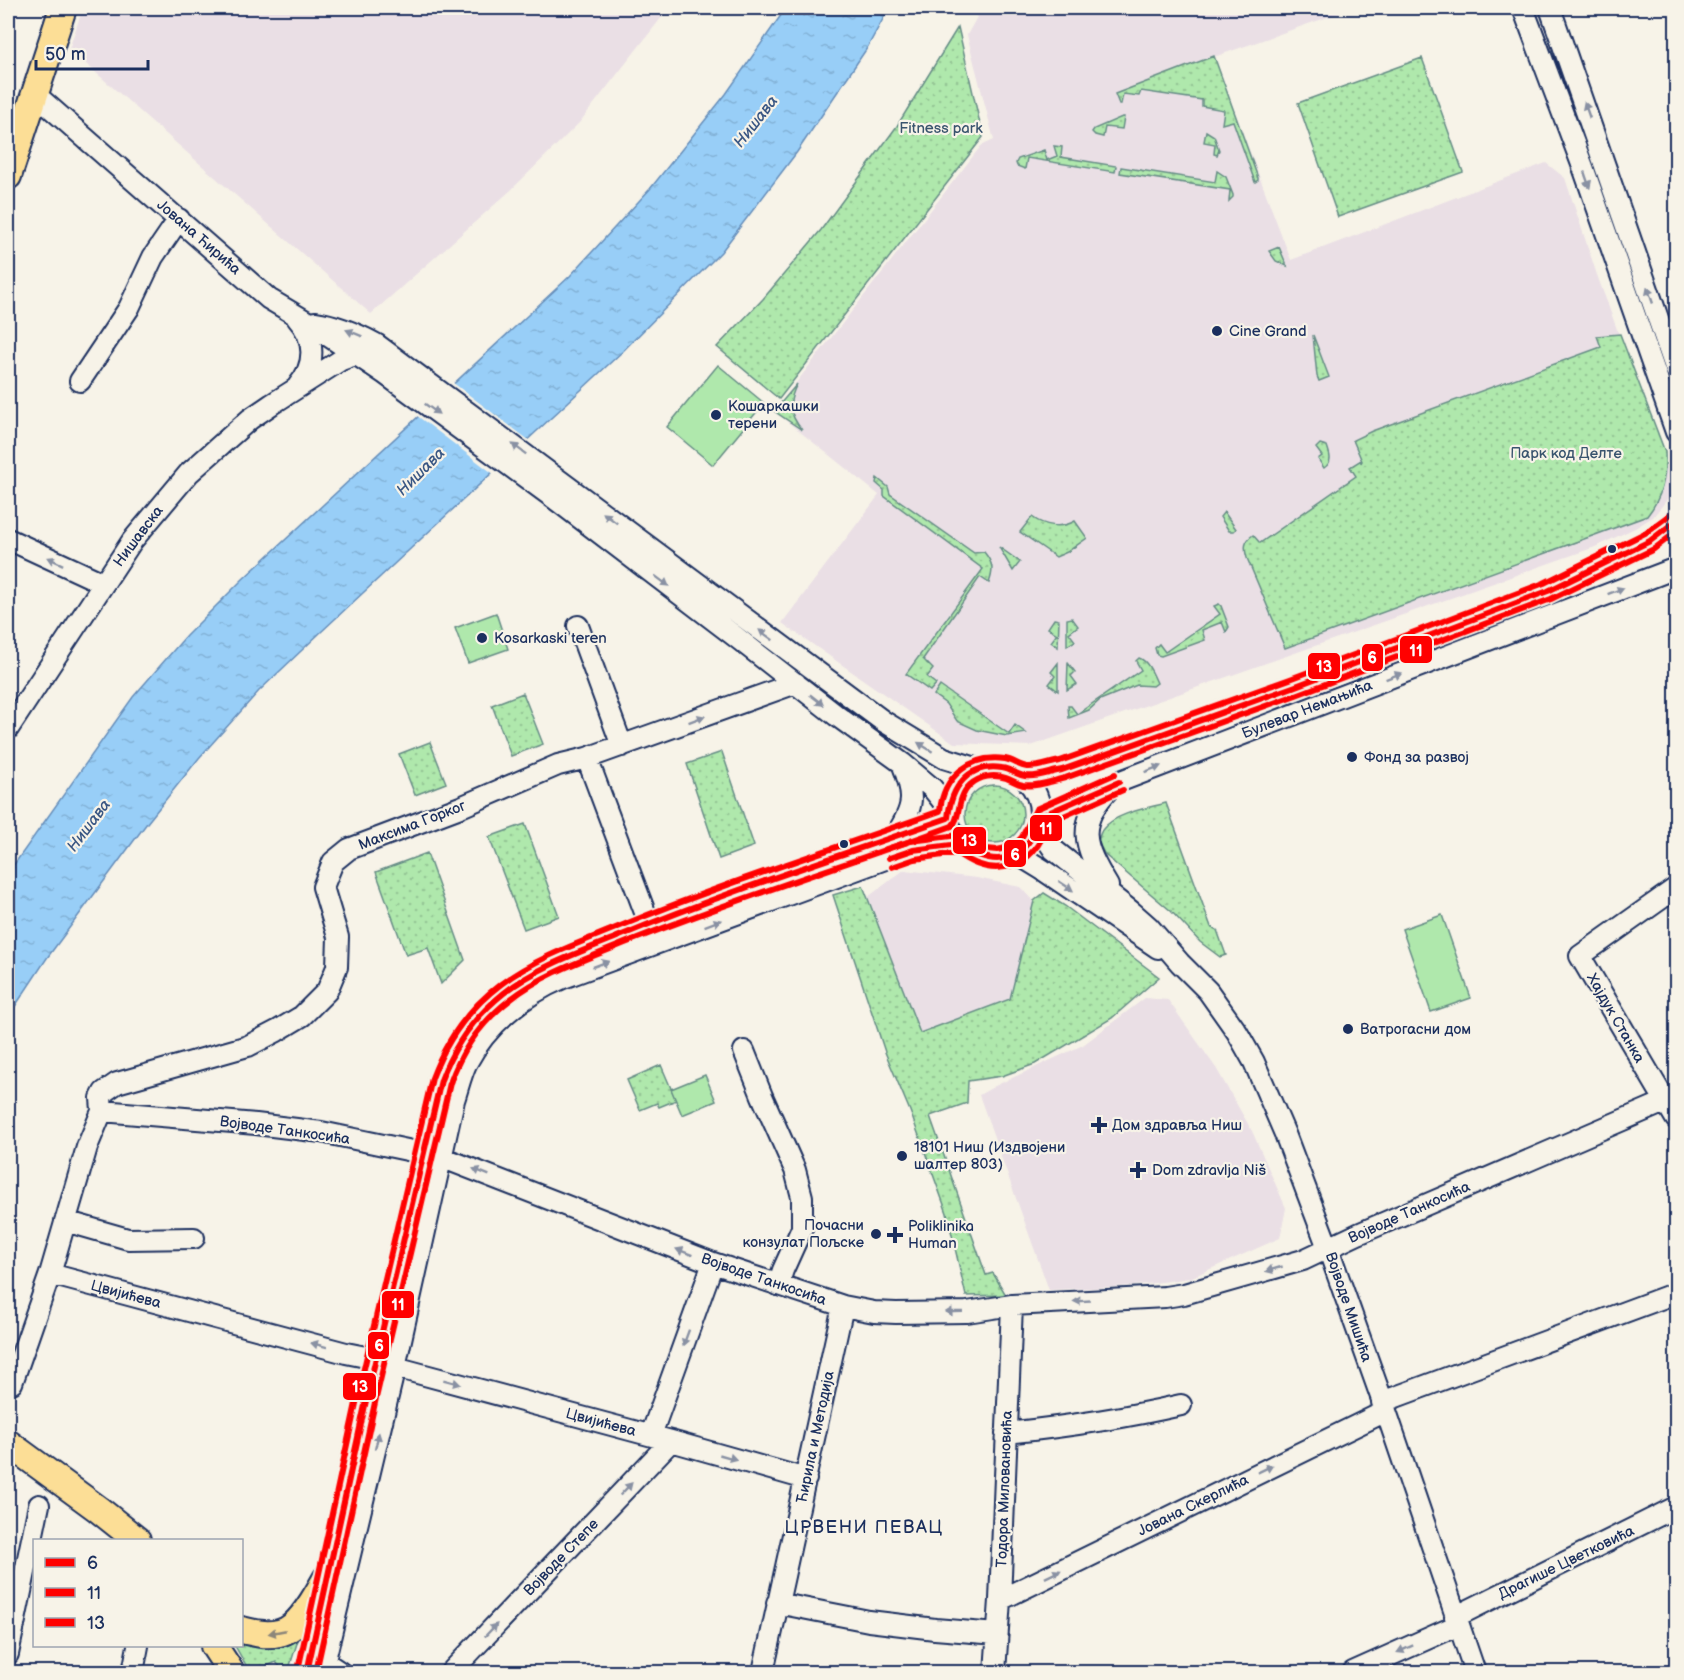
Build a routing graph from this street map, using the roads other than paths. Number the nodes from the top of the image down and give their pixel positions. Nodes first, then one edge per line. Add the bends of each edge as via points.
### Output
1 (63, 8) edge
2 (1523, 8) edge
3 (1550, 8) edge
4 (36, 95) junction
5 (8, 176) edge
6 (179, 219) junction
7 (299, 316) junction
8 (355, 355) junction
9 (397, 358) junction
10 (1677, 370) edge
11 (384, 374) junction
12 (80, 381) dead end
13 (302, 385) junction
14 (1677, 432) edge
15 (560, 492) junction
16 (1677, 521) edge
17 (8, 539) edge
18 (1677, 568) edge
19 (103, 583) junction
20 (578, 626) dead end
21 (796, 684) junction
22 (8, 729) edge
23 (622, 746) junction
24 (587, 758) junction
25 (902, 763) junction
26 (979, 769) junction
27 (1023, 777) junction
28 (1113, 784) junction
29 (948, 813) junction
30 (1040, 822) junction
31 (895, 836) junction
32 (959, 844) junction
33 (1017, 854) junction
34 (1677, 888) edge
35 (1116, 898) junction
36 (649, 923) junction
37 (1180, 963) junction
38 (744, 1050) dead end
39 (1671, 1099) edge
40 (102, 1111) junction
41 (1677, 1119) edge
42 (433, 1155) junction
43 (65, 1221) junction
44 (194, 1238) dead end
45 (1328, 1248) junction
46 (713, 1263) junction
47 (50, 1274) junction
48 (778, 1285) junction
49 (1677, 1293) edge
50 (1012, 1305) junction
51 (843, 1306) junction
52 (376, 1359) junction
53 (395, 1367) junction
54 (12, 1383) dead end
55 (1181, 1405) dead end
56 (1384, 1406) junction
57 (1006, 1433) junction
58 (651, 1435) junction
59 (671, 1441) junction
60 (8, 1443) edge
61 (806, 1479) junction
62 (39, 1505) dead end
63 (1677, 1507) edge
64 (136, 1539) edge
65 (327, 1576) junction
66 (1000, 1600) junction
67 (777, 1603) junction
68 (1457, 1621) junction
69 (243, 1630) edge
70 (997, 1634) junction
71 (138, 1647) edge
72 (209, 1647) edge
73 (215, 1647) edge
74 (8, 1654) edge
75 (329, 1669) edge
76 (133, 1672) edge
77 (218, 1672) edge
78 (231, 1672) edge
79 (307, 1672) edge
80 (451, 1672) edge
81 (763, 1672) edge
82 (995, 1672) edge
83 (1353, 1672) edge
84 (1475, 1672) edge

1 - 4 main road
2 -> 14 street
10 -> 3 street
4 - 5 main road
4 - 6 street, Јована Ћирића
6 - 7 street, Јована Ћирића via 269,299
6 - 12 street via 153,257 129,308
7 - 8 street, Јована Ћирића
9 -> 7 street via 357,334
7 - 13 street via 321,340 323,352 320,369
8 - 9 street
8 - 11 street, Јована Ћирића
8 - 13 street, Нишавска
15 -> 9 street
11 - 13 street via 332,373
11 -> 15 street, Јована Ћирића
13 - 19 street, Нишавска via 250,419 189,473 132,541
15 -> 21 street
26 -> 15 street via 944,758 883,721
16 - 27 street, Булевар Немањића via 1650,542 1548,591 1062,770
19 -> 17 street
28 -> 18 street, Булевар Немањића
19 - 22 street, Нишавска
20 - 23 street
23 -> 21 street, Максима Горког
21 -> 25 street
23 - 24 street, Максима Горког
24 - 36 street
24 - 40 street, Максима Горког via 558,765 349,849 333,862 323,887 338,937 338,967 327,991 302,1016 248,1046 117,1083 104,1092
25 - 29 street via 932,788
25 - 31 street via 912,798
26 - 27 street via 1005,768
26 - 29 street via 956,787
27 - 30 street via 1039,801
28 - 30 street, Булевар Немањића
28 - 35 street via 1096,804 1087,823 1086,841 1093,861
29 - 31 street
29 - 32 street via 951,832
30 - 33 street via 1030,843
30 - 35 street, Војводе Мишића via 1054,850
31 - 36 street
32 - 33 street via 973,855 991,860
42 -> 32 street via 476,1047 495,1024 543,987 904,852
33 -> 37 street, Војводе Мишића
34 - 39 street, Хајдук Станка via 1580,956
35 - 37 street, Војводе Мишића via 1149,927
36 - 42 street via 540,969 479,1015 459,1041 441,1080
37 - 45 street, Војводе Мишића via 1208,991 1254,1062
38 - 48 street via 795,1170 802,1197 802,1228
39 - 41 street, Хајдук Станка
39 - 45 street, Војводе Танкосића
40 - 42 street, Војводе Танкосића via 321,1132
40 - 43 street
46 -> 42 street, Војводе Танкосића
42 - 52 street
42 - 53 street
43 - 44 street via 128,1239
43 - 47 street
45 -> 50 street, Војводе Танкосића via 1304,1260 1185,1294
45 - 56 street, Војводе Мишића
46 - 48 street, Војводе Танкосића
46 -> 58 street
52 -> 47 street, Цвијићева
47 - 54 street
48 - 51 street, Војводе Танкосића
49 - 56 street, Јована Скерлића
50 -> 51 street, Војводе Танкосића via 967,1312 918,1313 874,1312
50 - 57 street, Тодора Миловановића
51 - 61 street, Ћирила и Методија
52 - 65 street
53 -> 58 street, Цвијићева
75 -> 53 street
55 - 57 street
66 -> 56 street, Јована Скерлића
56 - 68 street, Војводе Мишића
57 - 66 street, Тодора Миловановића
58 - 59 street, Цвијићева
59 -> 61 street, Цвијићева
80 -> 59 street, Војводе Степе
60 - 64 main road
61 - 67 street, Ћирила и Методија
62 - 74 street
63 - 68 street, Драгише Цветковића
65 -> 69 main road via 288,1630 277,1634
65 - 79 street
66 - 70 street, Тодора Миловановића
67 - 70 street via 869,1621
67 - 81 street, Ћирила и Методија
68 -> 83 street, Драгише Цветковића
68 - 84 street, Војводе Мишића
70 - 82 street, Тодора Миловановића
71 - 76 street
72 - 77 main road
73 - 78 main road

